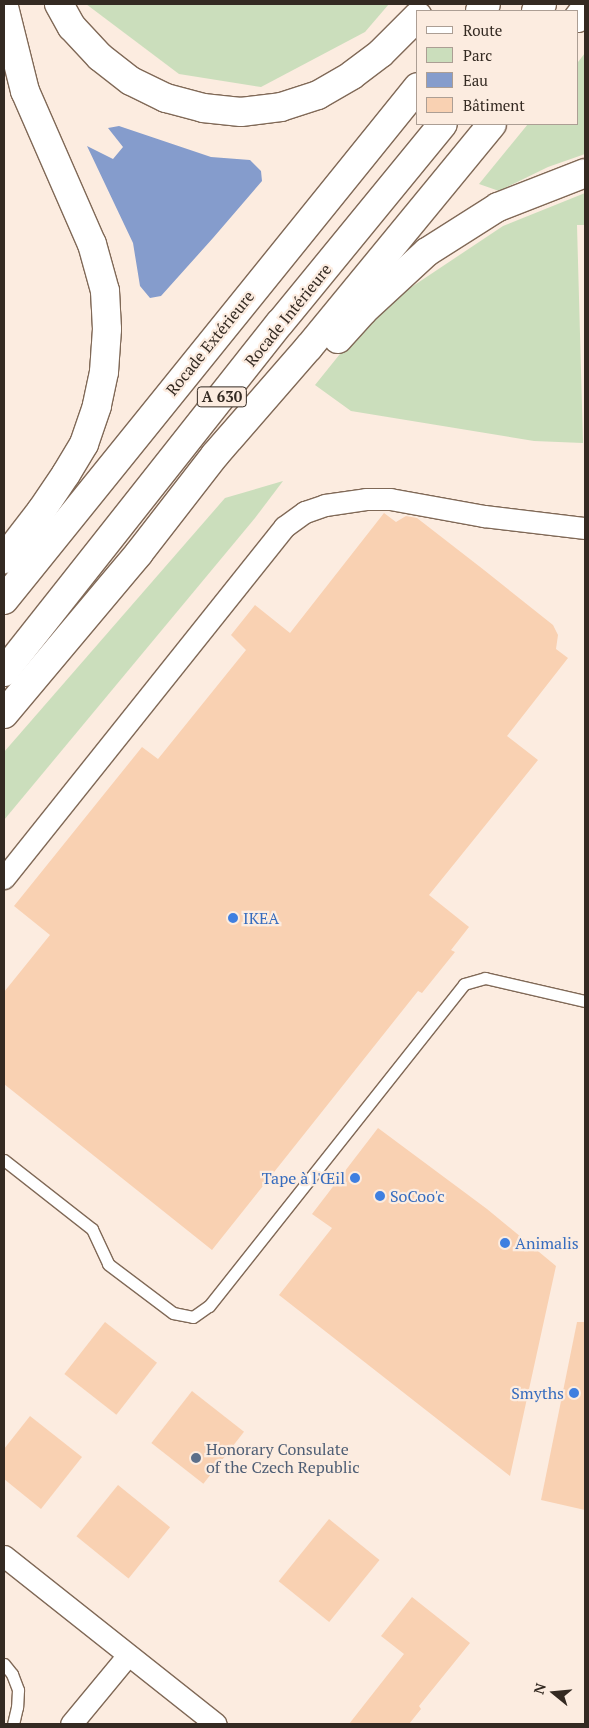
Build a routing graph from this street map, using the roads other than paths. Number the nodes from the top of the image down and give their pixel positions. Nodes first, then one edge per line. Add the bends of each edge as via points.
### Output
1 (59, 4) edge
2 (4, 7) edge
3 (416, 18) edge
4 (416, 89) edge
5 (442, 125) edge
6 (491, 125) edge
7 (585, 173) edge
8 (585, 528) edge
9 (139, 553) junction
10 (4, 559) edge
11 (4, 600) edge
12 (4, 672) edge
13 (4, 714) edge
14 (4, 878) edge
15 (584, 997) edge
16 (4, 1160) edge
17 (4, 1556) edge
18 (128, 1655) junction
19 (4, 1664) edge
20 (13, 1724) edge
21 (71, 1724) edge
22 (216, 1724) edge

1 - 3 highway via 72,27 100,57 131,81 166,98 203,108 241,112 281,107 318,95 381,53
2 - 10 highway via 25,91 92,244 105,291 107,329 99,398 84,444 46,504
4 - 11 highway, Rocade Extérieure / A 630
5 - 12 highway, Rocade Intérieure / A 630 via 280,323
6 - 9 highway via 309,347 215,455
7 - 9 highway via 498,207 427,252 363,311 226,464
8 - 14 street via 484,516 390,499 326,505 305,512 284,527
9 - 13 highway
15 - 16 lane via 485,978 464,984 231,1279 209,1306 193,1317 172,1313 108,1264 92,1229
17 - 18 street
18 - 21 street
18 - 22 street
19 - 20 lane via 18,1690

